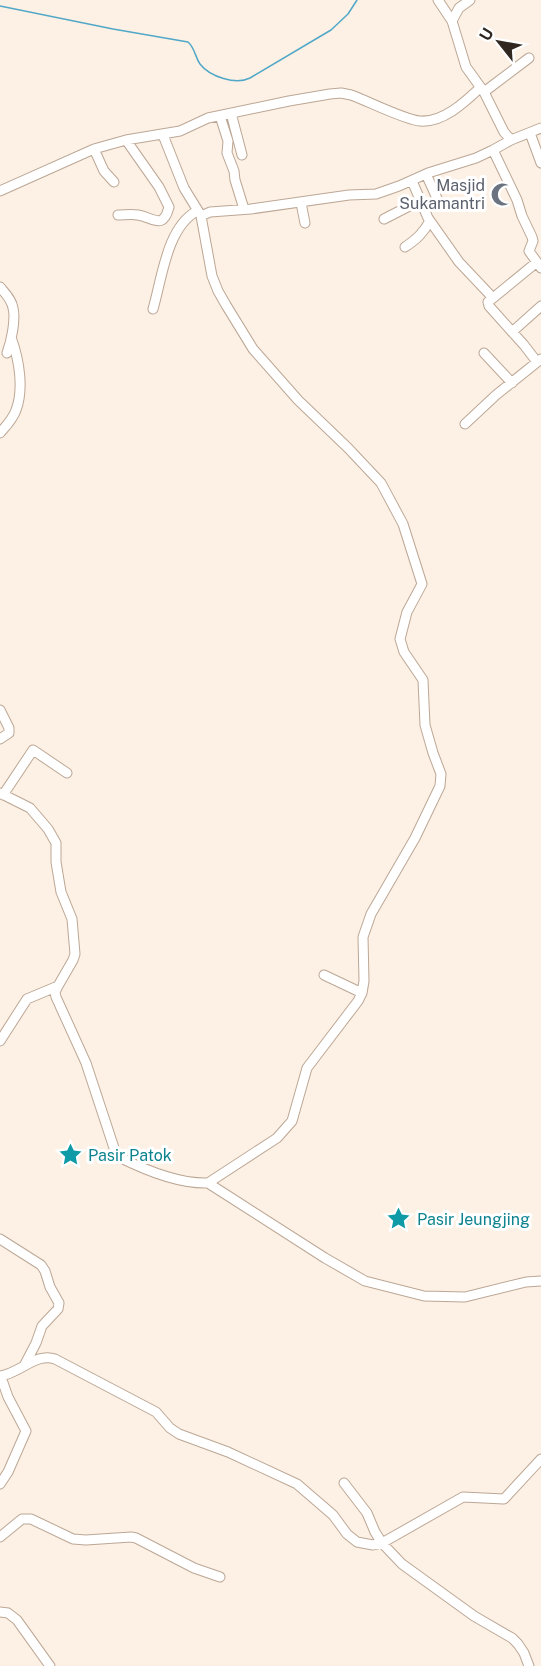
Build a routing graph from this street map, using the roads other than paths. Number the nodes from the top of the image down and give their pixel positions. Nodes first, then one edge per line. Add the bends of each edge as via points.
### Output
1 (438, 0) edge
2 (470, 0) edge
3 (452, 21) junction
4 (529, 58) dead end
5 (482, 90) junction
6 (231, 113) junction
7 (220, 116) junction
8 (541, 128) edge
9 (530, 133) junction
10 (163, 135) junction
11 (126, 140) junction
12 (511, 140) junction
13 (94, 149) junction
14 (493, 150) junction
15 (242, 155) dead end
16 (541, 163) edge
17 (426, 174) junction
18 (412, 181) junction
19 (114, 182) dead end
20 (0, 191) edge
21 (419, 201) junction
22 (301, 203) junction
23 (440, 205) dead end
24 (244, 209) junction
25 (199, 214) junction
26 (118, 215) dead end
27 (384, 219) dead end
28 (430, 221) junction
29 (305, 223) dead end
30 (405, 247) dead end
31 (539, 265) edge
32 (0, 287) edge
33 (493, 298) junction
34 (541, 306) edge
35 (153, 309) dead end
36 (513, 332) junction
37 (12, 340) junction
38 (7, 353) dead end
39 (484, 353) dead end
40 (539, 364) edge
41 (512, 383) junction
42 (465, 424) dead end
43 (0, 433) edge
44 (0, 710) edge
45 (0, 739) edge
46 (68, 773) dead end
47 (2, 794) edge
48 (324, 975) dead end
49 (58, 986) junction
50 (362, 993) junction
51 (0, 1041) edge
52 (208, 1183) junction
53 (0, 1239) edge
54 (541, 1281) edge
55 (24, 1366) junction
56 (0, 1377) edge
57 (541, 1460) edge
58 (344, 1483) dead end
59 (0, 1484) edge
60 (0, 1537) edge
61 (382, 1543) junction
62 (219, 1577) dead end
63 (0, 1612) edge
64 (50, 1666) edge
65 (529, 1666) edge

1 - 3 street
2 - 3 street via 459,8
3 - 5 street via 466,67
4 - 5 street
5 - 6 street via 431,120 408,118 341,93
5 - 12 street
6 - 7 street
6 - 15 street
7 - 10 street
7 - 24 street
8 - 9 street
9 - 12 street
9 - 16 street
10 - 11 street
10 - 25 street
11 - 13 street
11 - 26 street via 169,207 162,221
12 - 14 street
13 - 19 street
13 - 20 street
14 - 17 street
14 - 31 street via 532,237 529,251
17 - 18 street
17 - 23 street
18 - 21 street
18 - 22 street via 376,194
21 - 27 street
21 - 28 street
22 - 24 street
22 - 29 street
24 - 25 street
25 - 35 street via 185,220 172,238
25 - 50 street via 212,276 253,349 381,483 403,524 422,579 400,639 423,680 425,725 441,774 440,786 371,914 363,937
28 - 30 street via 416,241
28 - 33 street via 459,262
31 - 33 street
32 - 37 street via 14,309
33 - 36 street via 489,306
34 - 36 street
36 - 40 street
37 - 38 street
37 - 43 street via 19,362 19,399 12,419
39 - 41 street
40 - 41 street
41 - 42 street
44 - 45 street via 9,728 9,733
46 - 47 street via 33,750
47 - 49 street via 30,808 56,843 56,862 72,919 75,954
48 - 50 street
49 - 51 street via 27,999
49 - 52 street via 56,997 87,1063 116,1154 151,1172 193,1184
50 - 52 street via 307,1068 292,1121 277,1138
52 - 54 street via 365,1281 424,1296 465,1298
53 - 55 street via 43,1268 60,1303 42,1326
55 - 56 street
55 - 61 street via 39,1359 55,1359 156,1412 179,1434 297,1484 357,1542
56 - 59 street via 26,1431
57 - 61 street via 504,1499 463,1497
58 - 61 street via 367,1513
60 - 62 street via 22,1519 31,1519 74,1539 131,1537
61 - 65 street via 402,1564 448,1598 512,1638
63 - 64 street via 17,1620

